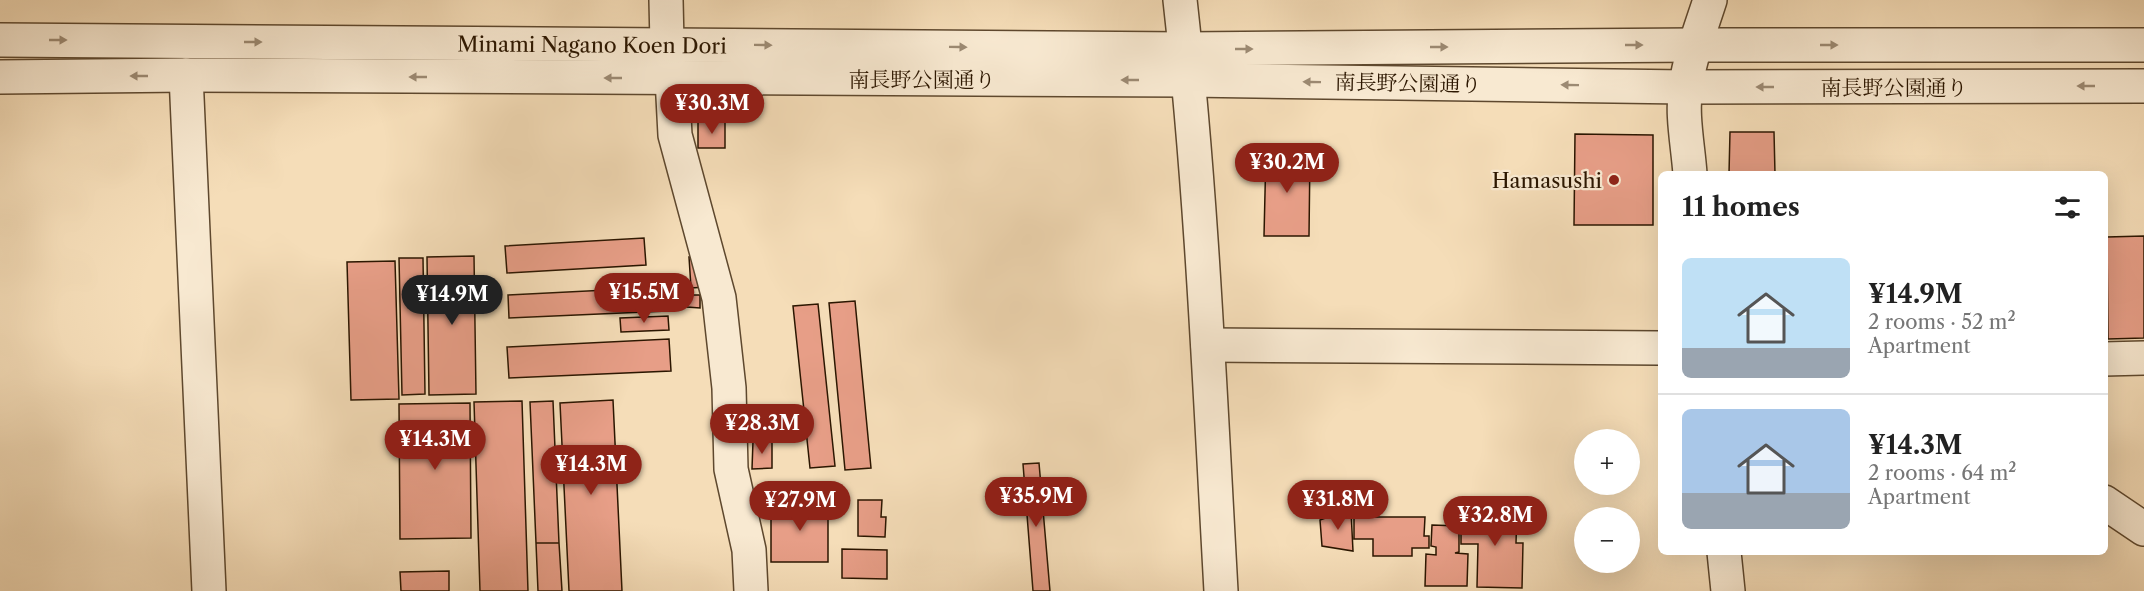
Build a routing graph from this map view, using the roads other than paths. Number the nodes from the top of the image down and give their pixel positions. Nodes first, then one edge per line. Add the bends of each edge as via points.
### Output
1 (666, 0) edge
2 (1180, 0) edge
3 (1710, 0) edge
4 (0, 40) edge
5 (667, 44) junction
6 (1695, 45) junction
7 (2144, 45) edge
8 (1187, 65) junction
9 (186, 75) junction
10 (0, 77) edge
11 (672, 78) junction
12 (2144, 86) edge
13 (1685, 87) junction
14 (1690, 171) edge
15 (1208, 345) junction
16 (1658, 348) edge
17 (2144, 358) edge
18 (2108, 359) edge
19 (2108, 505) edge
20 (2144, 529) edge
21 (1724, 555) edge
22 (209, 591) edge
23 (750, 591) edge
24 (1221, 591) edge
25 (1728, 591) edge

1 - 5 street
2 - 8 street
3 - 6 street
4 -> 5 street, Minami Nagano Koen Dori
5 -> 8 street, Minami Nagano Koen Dori
6 -> 7 street, 南長野公園通り
8 -> 6 street, 南長野公園通り
6 - 13 street
8 -> 11 street, 南長野公園通り
13 -> 8 street, 南長野公園通り
8 - 15 street
9 -> 10 street, Minami Nagano Koen Dori
11 -> 9 street, Minami Nagano Koen Dori
9 - 22 street
11 - 23 street via 675,135 719,298 729,388 730,469 749,550
12 -> 13 street, 南長野公園通り
13 - 14 street
15 - 16 street
15 - 24 street
17 - 18 street
19 - 20 street
21 - 25 street

